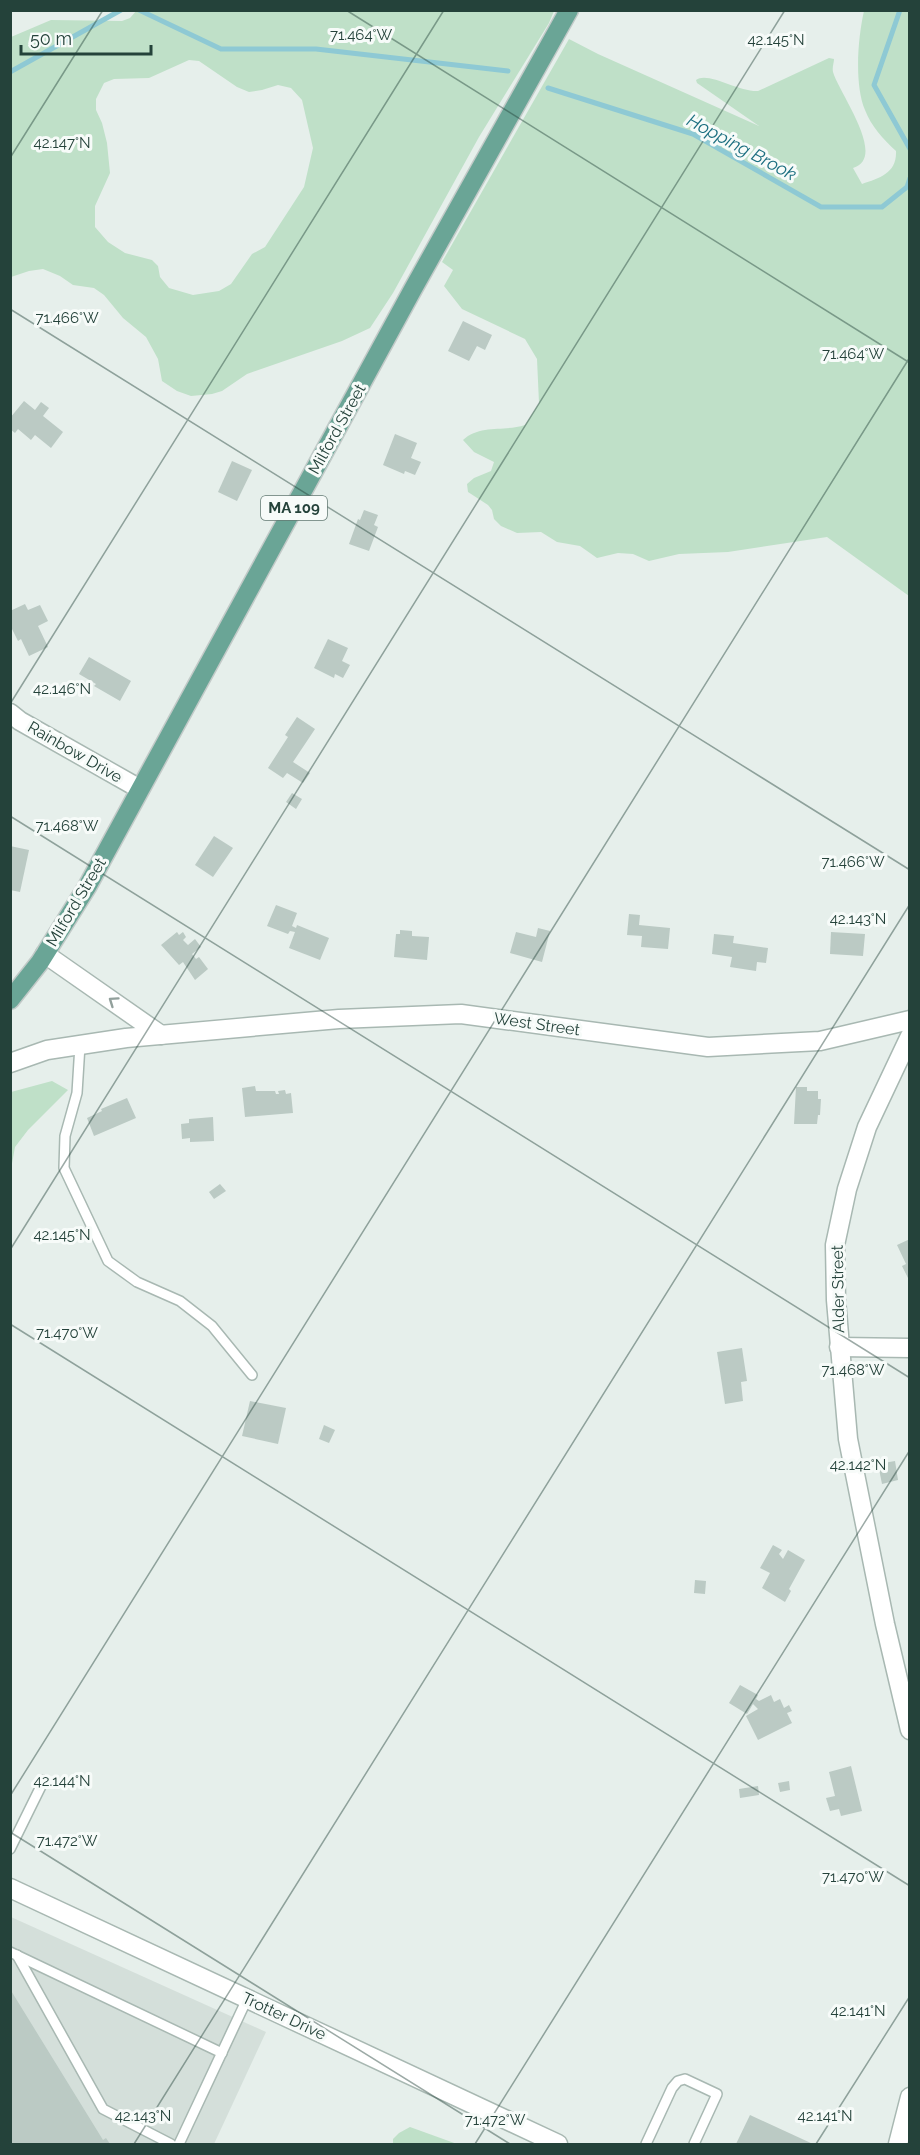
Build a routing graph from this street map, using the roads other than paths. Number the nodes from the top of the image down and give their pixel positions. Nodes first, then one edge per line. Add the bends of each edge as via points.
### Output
1 (569, 10) edge
2 (10, 713) edge
3 (140, 789) junction
4 (45, 954) junction
5 (10, 1000) edge
6 (909, 1020) edge
7 (161, 1035) junction
8 (909, 1035) edge
9 (80, 1045) junction
10 (10, 1063) edge
11 (839, 1347) junction
12 (909, 1348) edge
13 (252, 1375) dead end
14 (907, 1708) edge
15 (909, 1730) edge
16 (44, 1780) dead end
17 (10, 1849) edge
18 (10, 1888) edge
19 (14, 1953) edge
20 (248, 1999) junction
21 (222, 2053) junction
22 (909, 2097) edge
23 (171, 2145) edge
24 (179, 2145) edge
25 (558, 2145) edge
26 (646, 2145) edge
27 (694, 2145) edge
28 (898, 2145) edge

1 - 3 main road, Milford Street / MA 109
2 - 3 street, Rainbow Drive
3 - 4 main road, Milford Street / MA 109
4 - 5 main road, Milford Street / MA 109
7 -> 4 street
6 - 7 street, West Street via 820,1041 708,1047 461,1014 339,1019
7 - 9 street, West Street
8 - 11 street, Alder Street via 867,1128 847,1189 835,1245
9 - 10 street, West Street via 47,1050
9 - 13 lane via 77,1093 65,1136 64,1168 108,1261 137,1282 180,1301 212,1326
11 - 12 street
11 - 14 street, Alder Street via 848,1439 885,1624
14 - 15 street, Alder Street
16 - 17 lane
18 - 20 street, Trotter Drive
19 - 21 lane
19 - 23 lane via 103,2109
20 - 21 lane
20 - 25 street, Trotter Drive
21 - 24 lane
22 - 28 street
26 - 27 lane via 672,2088 685,2079 717,2094

